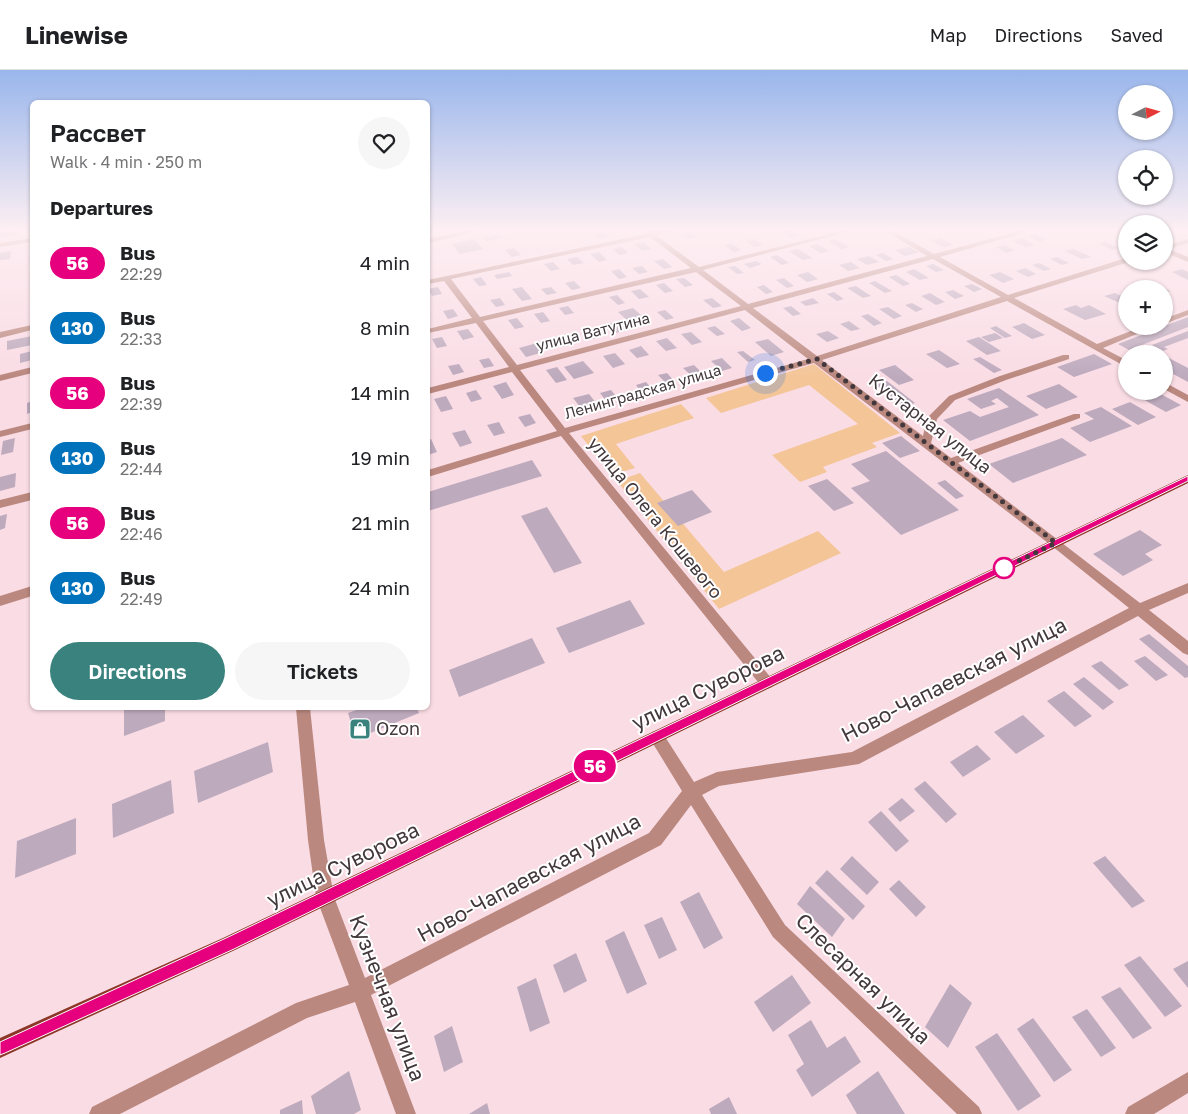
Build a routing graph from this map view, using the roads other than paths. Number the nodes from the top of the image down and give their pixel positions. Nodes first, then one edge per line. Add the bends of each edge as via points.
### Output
1 (447, 280) edge
2 (651, 280) edge
3 (712, 280) edge
4 (846, 280) edge
5 (978, 280) edge
6 (1064, 280) edge
7 (1009, 297) junction
8 (748, 307) junction
9 (1188, 312) edge
10 (1173, 318) edge
11 (478, 319) junction
12 (30, 328) edge
13 (430, 331) edge
14 (0, 335) edge
15 (1128, 335) edge
16 (1097, 347) junction
17 (1066, 357) dead end
18 (817, 359) junction
19 (1118, 359) edge
20 (515, 367) junction
21 (30, 370) edge
22 (0, 378) edge
23 (430, 390) edge
24 (1173, 390) edge
25 (1188, 398) edge
26 (1077, 416) dead end
27 (30, 426) edge
28 (563, 432) junction
29 (0, 434) edge
30 (926, 443) junction
31 (950, 462) junction
32 (430, 473) edge
33 (1188, 479) edge
34 (30, 496) edge
35 (0, 504) edge
36 (1056, 543) junction
37 (1188, 588) edge
38 (30, 591) edge
39 (0, 600) edge
40 (1138, 609) junction
41 (1188, 649) edge
42 (767, 683) junction
43 (303, 710) edge
44 (656, 737) junction
45 (692, 792) junction
46 (325, 897) junction
47 (361, 990) junction
48 (0, 1048) edge
49 (1188, 1082) edge
50 (99, 1114) edge
51 (406, 1114) edge
52 (972, 1114) edge
53 (1134, 1114) edge

1 - 11 street, улица Олега Кошевого
2 - 11 street
3 - 8 street, Кустарная улица
4 - 8 street, улица Ватутина
5 - 7 street
6 - 7 street, Ленинградская улица
7 - 16 street
7 - 18 street, Ленинградская улица
8 - 18 street, Кустарная улица
8 - 20 street, улица Ватутина
9 - 10 street
11 - 13 street
11 - 20 street, улица Олега Кошевого
12 - 14 street
15 - 16 street
16 - 19 street
17 - 30 street via 952,398 932,418
18 - 28 street, Ленинградская улица
18 - 30 street, Кустарная улица
20 - 23 street, улица Ватутина
20 - 28 street, улица Олега Кошевого
21 - 22 street
24 - 25 street
26 - 31 street
27 - 29 street
28 - 32 street, Ленинградская улица
28 - 42 street, улица Олега Кошевого
30 - 31 street, Кустарная улица
31 - 36 street, Кустарная улица
33 - 36 main road, улица Суворова
34 - 35 street
36 - 40 street, Кустарная улица
36 - 42 main road, улица Суворова
37 - 40 street, Ново-Чапаевская улица
38 - 39 street
40 - 41 street, Кустарная улица
40 - 45 street, Ново-Чапаевская улица via 854,759 717,779
42 - 44 main road, улица Суворова
43 - 46 street, Кузнечная улица
44 - 45 street, Слесарная улица
44 - 46 main road, улица Суворова
45 - 47 street, Ново-Чапаевская улица via 655,839
45 - 52 street, Слесарная улица via 779,931
46 - 47 street, Кузнечная улица
46 - 48 main road, улица Суворова
47 - 50 street, Ново-Чапаевская улица via 303,1010
47 - 51 street, Кузнечная улица
49 - 53 street

